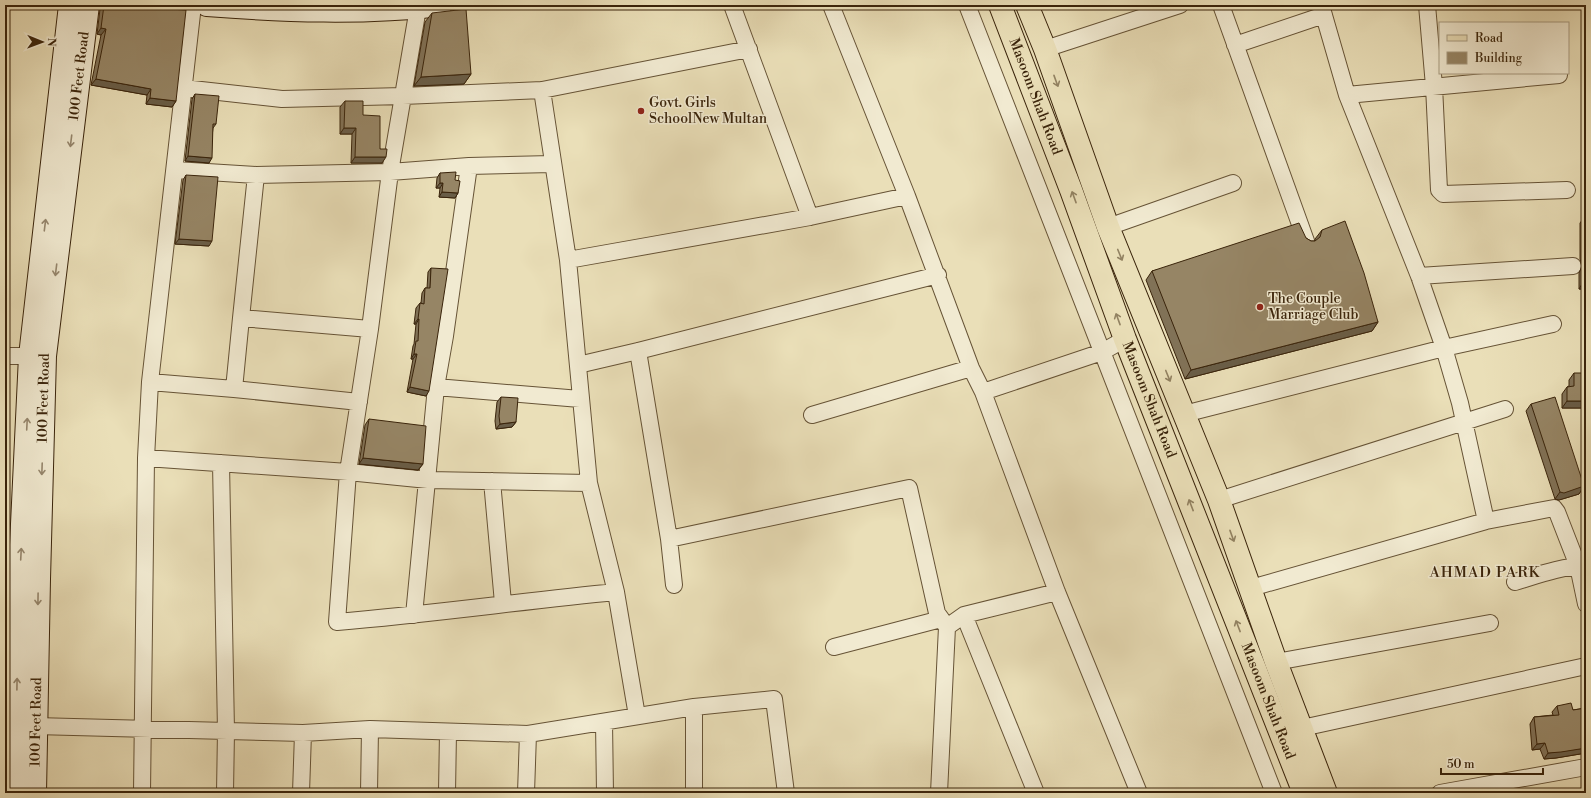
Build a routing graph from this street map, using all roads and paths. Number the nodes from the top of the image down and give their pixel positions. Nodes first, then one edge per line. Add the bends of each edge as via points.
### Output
1 (70, 5) edge
2 (88, 5) edge
3 (193, 5) edge
4 (207, 5) edge
5 (442, 5) edge
6 (732, 5) edge
7 (831, 5) edge
8 (967, 5) edge
9 (1000, 5) edge
10 (1027, 5) edge
11 (1180, 5) edge
12 (1221, 5) edge
13 (1427, 5) edge
14 (272, 8) edge
15 (348, 8) edge
16 (418, 8) junction
17 (1322, 10) edge
18 (1041, 40) junction
19 (1012, 41) junction
20 (1235, 45) junction
21 (750, 49) junction
22 (1558, 75) dead end
23 (1434, 86) junction
24 (183, 88) junction
25 (542, 90) junction
26 (1347, 95) junction
27 (403, 96) junction
28 (552, 164) junction
29 (469, 166) junction
30 (175, 170) junction
31 (390, 172) junction
32 (256, 175) junction
33 (1233, 183) dead end
34 (1566, 190) dead end
35 (907, 196) junction
36 (810, 217) junction
37 (1108, 227) junction
38 (1306, 241) edge
39 (568, 260) junction
40 (1573, 266) dead end
41 (938, 275) junction
42 (1419, 276) junction
43 (241, 318) junction
44 (1553, 324) dead end
45 (370, 329) junction
46 (1125, 339) junction
47 (1444, 348) junction
48 (638, 351) junction
49 (1102, 352) junction
50 (5, 356) edge
51 (30, 356) junction
52 (578, 365) junction
53 (971, 368) junction
54 (150, 382) junction
55 (436, 387) junction
56 (234, 389) junction
57 (983, 392) junction
58 (580, 399) junction
59 (359, 402) junction
60 (1506, 409) dead end
61 (1184, 414) junction
62 (812, 415) dead end
63 (1464, 422) junction
64 (146, 458) junction
65 (221, 463) junction
66 (348, 472) junction
67 (428, 480) junction
68 (492, 481) junction
69 (589, 483) junction
70 (1219, 500) junction
71 (1486, 521) junction
72 (669, 539) junction
73 (1582, 566) edge
74 (1515, 582) dead end
75 (674, 585) dead end
76 (12, 588) edge
77 (1251, 588) junction
78 (616, 592) junction
79 (1057, 592) junction
80 (503, 603) junction
81 (1586, 604) edge
82 (414, 615) junction
83 (964, 615) junction
84 (944, 622) junction
85 (1490, 623) dead end
86 (834, 647) dead end
87 (1276, 662) junction
88 (1586, 666) edge
89 (694, 708) junction
90 (637, 716) junction
91 (604, 722) junction
92 (35, 726) junction
93 (1302, 728) junction
94 (143, 729) junction
95 (370, 729) junction
96 (226, 731) junction
97 (448, 732) junction
98 (303, 733) junction
99 (528, 734) junction
100 (10, 742) edge
101 (1586, 766) edge
102 (16, 793) edge
103 (35, 793) edge
104 (142, 793) edge
105 (225, 793) edge
106 (301, 793) edge
107 (370, 793) edge
108 (447, 793) edge
109 (526, 793) edge
110 (605, 793) edge
111 (694, 793) edge
112 (786, 793) edge
113 (939, 793) edge
114 (1036, 793) edge
115 (1139, 793) edge
116 (1274, 793) edge
117 (1304, 793) edge
118 (1326, 793) edge
119 (1440, 793) edge

51 -> 1 main road, 100 Feet Road
2 -> 92 main road, 100 Feet Road via 45,356
3 - 24 street
4 - 14 main road
5 - 16 main road
6 - 21 street
7 - 35 street
8 - 49 street
9 - 19 main road, Masoom Shah Road
10 - 18 main road, Masoom Shah Road
11 - 18 street
12 - 20 street
13 - 23 street
14 - 15 main road
15 - 16 main road
16 - 27 street
17 - 20 street
17 - 26 street
18 - 19 main road
18 -> 37 main road, Masoom Shah Road
46 -> 19 main road, Masoom Shah Road via 1071,190
20 - 38 street
21 - 25 street
21 - 36 street
22 - 23 street
23 - 26 street
23 - 34 street via 1439,190 1443,194
24 - 27 street via 282,99
24 - 30 street
25 - 27 street
25 - 28 street
26 - 42 street
27 - 31 street
28 - 29 street
28 - 39 street
29 - 31 street
29 - 55 street
30 - 32 street
30 - 54 street
31 - 32 street
31 - 45 street
32 - 43 street
33 - 37 street
35 - 36 street
35 - 41 street
36 - 39 street
37 -> 61 main road, Masoom Shah Road
39 - 52 street
40 - 42 street
41 - 48 street
41 - 53 street
42 - 47 street
43 - 45 street
43 - 56 street
44 - 47 street
45 - 59 street
46 - 49 street
117 -> 46 main road, Masoom Shah Road
47 - 61 street
47 - 63 street
48 - 52 street
48 - 72 street
49 - 57 street
49 - 116 street
50 - 51 street
76 -> 51 main road, 100 Feet Road
52 - 58 street
53 - 57 street
53 - 62 street
54 - 56 street
54 - 64 street
55 - 58 street
55 - 67 street
56 - 59 street
57 - 79 street
58 - 69 street
59 - 66 street
60 - 63 street
61 - 70 main road, Masoom Shah Road
63 - 70 street
63 - 71 street
64 - 65 street
64 - 94 street
65 - 66 street
65 - 96 street
66 - 67 street
66 - 82 street via 337,622
67 - 68 street
67 - 82 street
68 - 69 street
68 - 80 street
69 - 78 street
70 -> 77 main road, Masoom Shah Road
71 - 73 street via 1554,508
71 - 77 street
72 - 75 street
72 - 84 street via 909,488 937,613
73 - 74 street
73 - 81 street
100 -> 76 main road, 100 Feet Road
77 - 87 main road, Masoom Shah Road
78 - 80 street
78 - 90 street
79 - 83 street
79 - 115 street
80 - 82 street
83 - 84 street
83 - 114 street
84 - 86 street
84 - 113 street
85 - 87 street
87 - 93 main road, Masoom Shah Road
88 - 93 street
89 - 90 street
89 - 111 street
89 - 112 street via 774,699
90 - 91 street
91 - 99 street
91 - 110 street
92 - 94 street
92 - 103 main road, 100 Feet Road
93 - 118 main road, Masoom Shah Road
94 - 96 street
94 - 104 street
95 - 97 street
95 - 98 street
95 - 107 street
96 - 98 street
96 - 105 street
97 - 99 street
97 - 108 street
98 - 106 street
99 - 109 street
100 - 102 main road, 100 Feet Road
101 - 119 street

